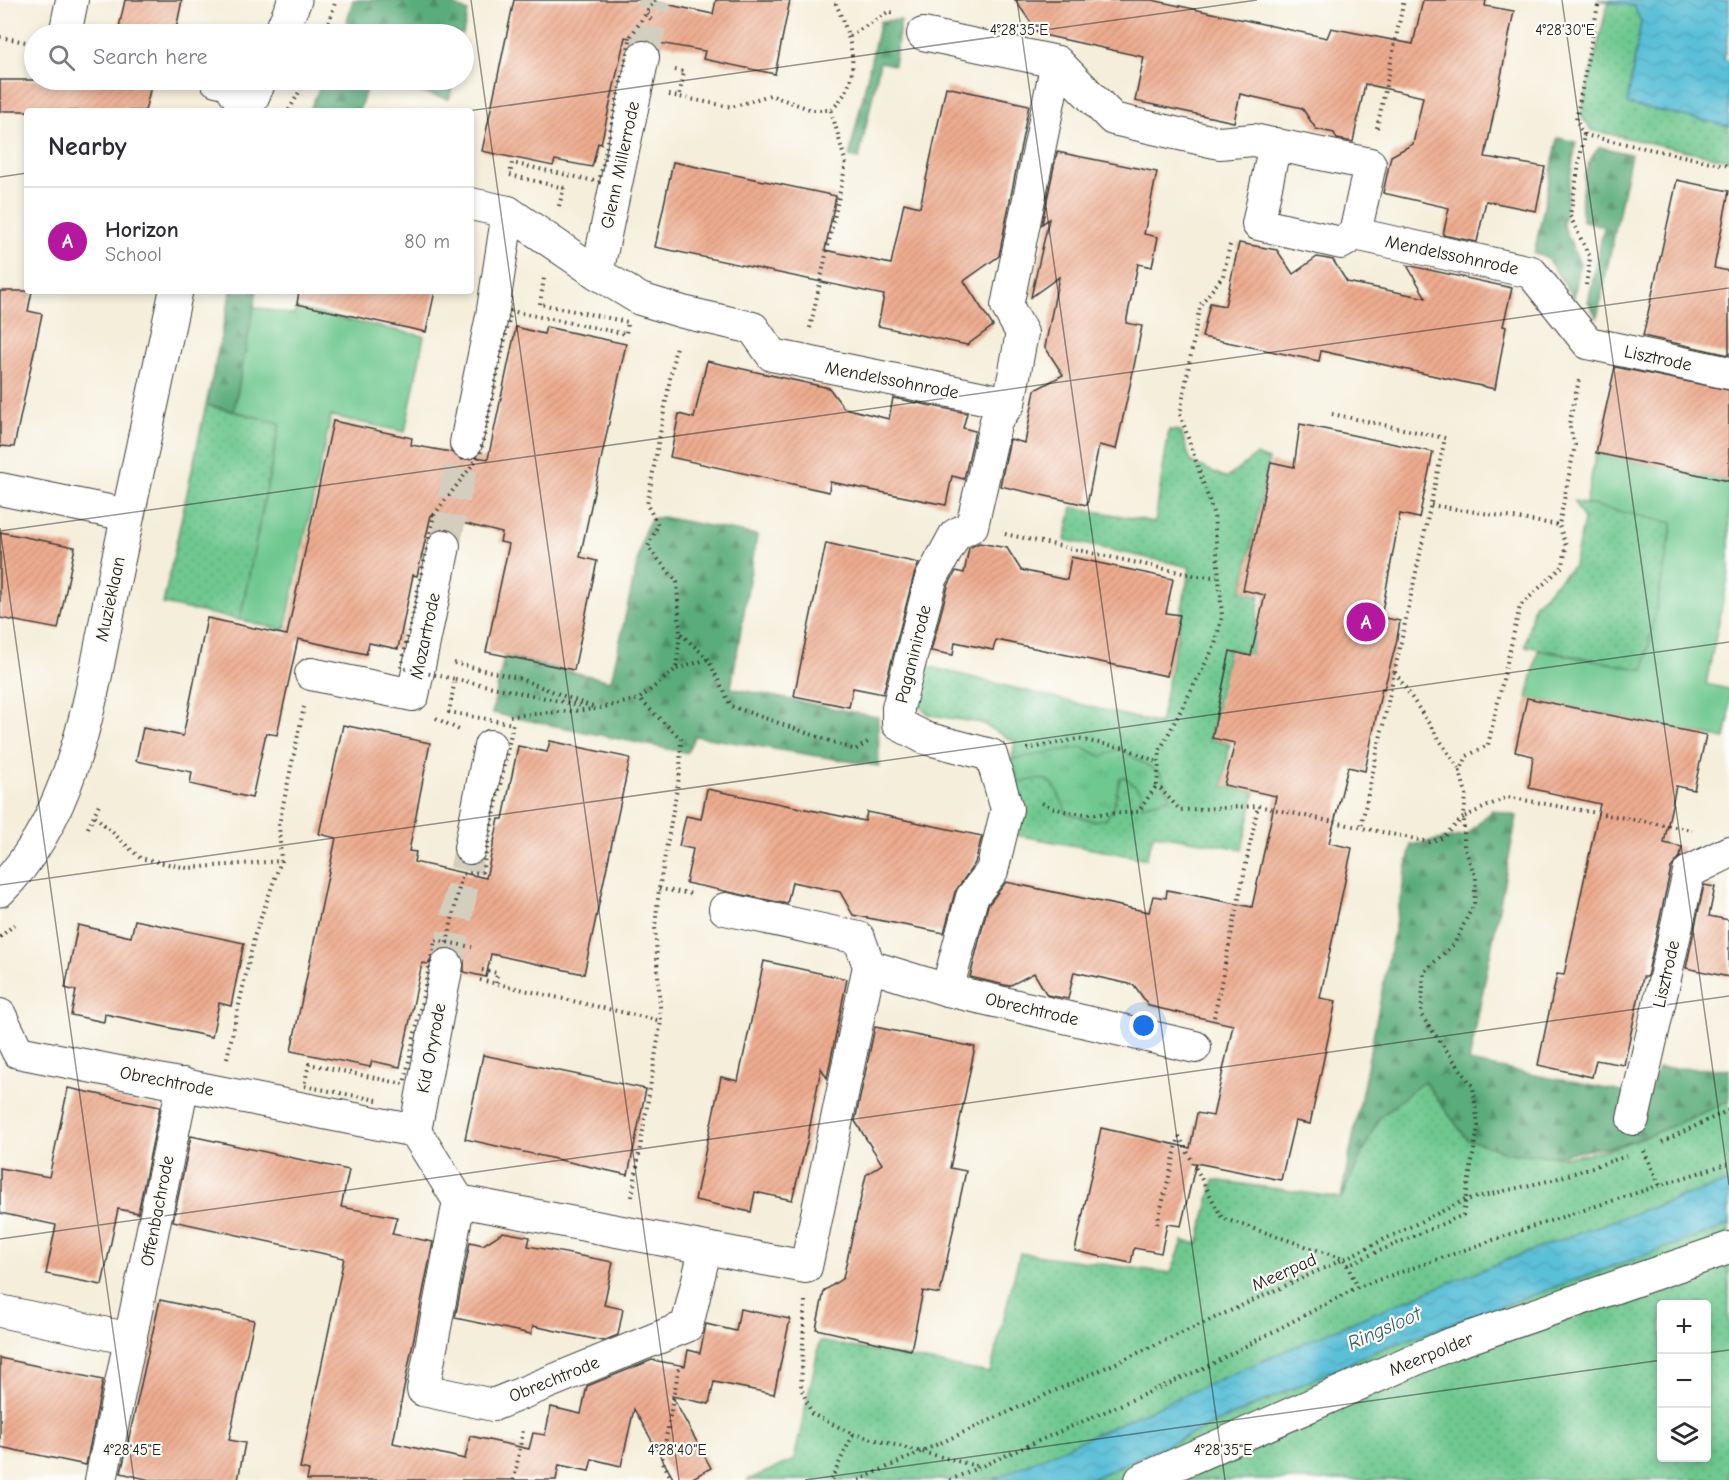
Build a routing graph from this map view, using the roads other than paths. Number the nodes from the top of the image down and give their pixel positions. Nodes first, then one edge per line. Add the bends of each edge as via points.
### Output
1 (72, 0) edge
2 (295, 0) edge
3 (67, 24) edge
4 (284, 24) edge
5 (923, 34) dead end
6 (643, 57) tunnel mouth
7 (1057, 62) junction
8 (233, 90) edge
9 (255, 90) edge
10 (244, 108) edge
11 (247, 108) edge
12 (1275, 144) junction
13 (474, 205) edge
14 (508, 212) junction
15 (1355, 234) junction
16 (597, 273) junction
17 (175, 294) edge
18 (1584, 337) joint
19 (1729, 373) edge
20 (1009, 403) junction
21 (466, 443) tunnel mouth
22 (0, 489) edge
23 (128, 515) junction
24 (444, 546) tunnel mouth
25 (311, 674) road end
26 (490, 746) road end
27 (470, 848) tunnel mouth
28 (1729, 852) edge
29 (0, 890) edge
30 (726, 909) dead end
31 (453, 957) tunnel mouth
32 (869, 966) junction
33 (948, 990) junction
34 (0, 1015) edge
35 (1195, 1047) road end
36 (183, 1084) junction
37 (1633, 1119) dead end
38 (415, 1131) junction
39 (459, 1202) junction
40 (1729, 1248) edge
41 (705, 1250) junction
42 (0, 1311) edge
43 (131, 1339) junction
44 (101, 1480) edge
45 (1141, 1480) edge

1 - 3 street
2 - 4 street
5 - 7 street
6 - 16 street, Glenn Millerrode
7 - 12 street via 1113,119 1219,142 1253,140
7 - 20 street via 1007,306 1022,333
8 - 10 street
9 - 11 street
12 - 15 street via 1370,164
12 - 15 street, Mendelssohnrode via 1258,224 1341,243
13 - 14 street, Mendelssohnrode
14 - 16 street, Mendelssohnrode
14 - 21 street
15 - 18 street, Mendelssohnrode via 1531,272
16 - 20 street, Mendelssohnrode via 640,299 753,328 772,355
17 - 23 street, Muzieklaan
18 - 19 street, Lisztrode
20 - 33 street, Paganinirode via 996,421 972,526 956,535 931,579 898,708 898,724 994,768 1007,809 992,871 972,897
22 - 23 street
23 - 29 street, Muzieklaan via 78,749 30,856
24 - 25 street, Mozartrode via 413,695
26 - 27 street
28 - 37 street, Lisztrode via 1689,872
30 - 32 street via 859,938
31 - 38 street, Kid Oryrode
32 - 33 street, Obrechtrode
32 - 41 street via 806,1268
33 - 35 street, Obrechtrode
34 - 36 street, Obrechtrode via 18,1052
36 - 38 street, Obrechtrode
36 - 43 street, Offenbachrode
38 - 39 street
39 - 41 street
39 - 41 street, Obrechtrode via 423,1390 493,1405 687,1326
40 - 45 street, Meerpolder via 1448,1345
42 - 43 street
43 - 44 street, Offenbachrode

